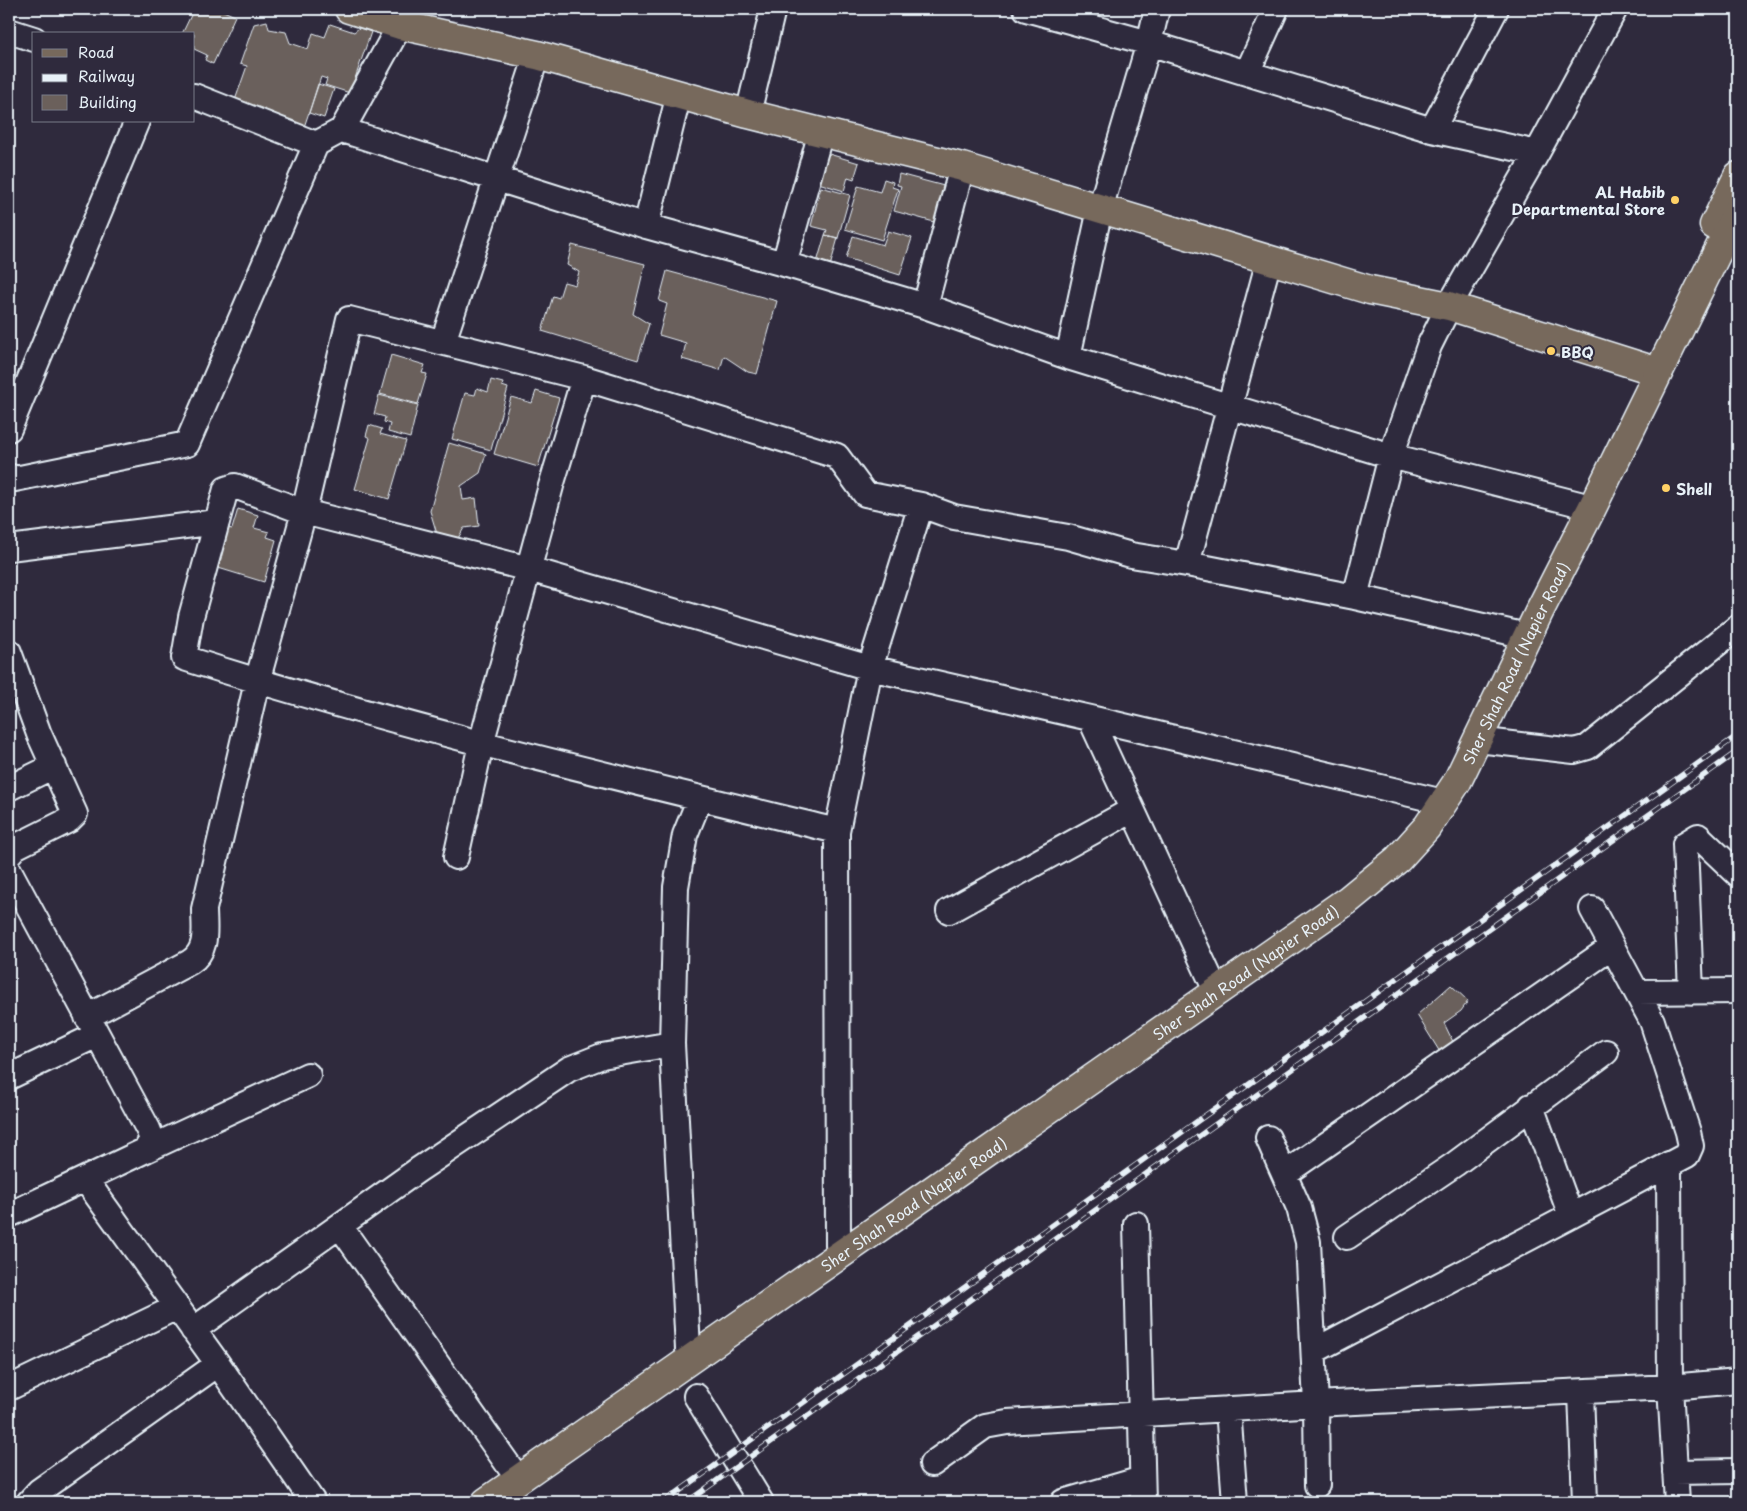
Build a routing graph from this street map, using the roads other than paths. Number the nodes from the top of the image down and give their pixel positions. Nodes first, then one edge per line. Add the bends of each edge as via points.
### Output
1 (349, 9) edge
2 (774, 9) edge
3 (1026, 9) edge
4 (1157, 9) edge
5 (1276, 9) edge
6 (1496, 9) edge
7 (1615, 9) edge
8 (400, 25) junction
9 (9, 31) edge
10 (32, 38) edge
11 (1149, 43) junction
12 (537, 54) junction
13 (1247, 73) junction
14 (679, 94) junction
15 (195, 96) edge
16 (748, 114) junction
17 (138, 122) edge
18 (342, 130) junction
19 (1432, 130) junction
20 (821, 132) junction
21 (316, 144) junction
22 (1537, 153) junction
23 (962, 168) junction
24 (1738, 176) edge
25 (496, 179) junction
26 (1100, 209) junction
27 (1738, 210) edge
28 (646, 226) junction
29 (1268, 260) junction
30 (784, 264) junction
31 (924, 306) junction
32 (1449, 306) junction
33 (443, 342) junction
34 (1068, 357) junction
35 (1646, 368) junction
36 (584, 378) junction
37 (1230, 406) junction
38 (9, 429) edge
39 (1392, 456) junction
40 (9, 476) edge
41 (1579, 504) junction
42 (921, 505) junction
43 (304, 512) junction
44 (217, 522) junction
45 (9, 548) edge
46 (1187, 564) junction
47 (529, 570) junction
48 (1354, 597) junction
49 (1540, 599) junction
50 (1738, 627) edge
51 (1518, 634) dead end
52 (9, 652) edge
53 (870, 668) junction
54 (257, 682) junction
55 (1090, 718) junction
56 (1477, 740) junction
57 (481, 744) junction
58 (54, 766) junction
59 (9, 788) edge
60 (700, 798) junction
61 (1435, 800) dead end
62 (1132, 810) junction
63 (838, 832) junction
64 (9, 854) edge
65 (456, 857) dead end
66 (9, 870) edge
67 (1738, 874) edge
68 (1592, 909) dead end
69 (949, 911) dead end
70 (1612, 947) junction
71 (1211, 980) dead end
72 (1738, 991) edge
73 (1637, 992) junction
74 (1692, 992) junction
75 (92, 1026) junction
76 (672, 1044) junction
77 (1606, 1052) dead end
78 (308, 1074) dead end
79 (9, 1076) edge
80 (1531, 1106) junction
81 (1268, 1138) dead end
82 (146, 1150) junction
83 (1669, 1164) junction
84 (1284, 1174) junction
85 (86, 1179) junction
86 (9, 1215) edge
87 (1571, 1216) junction
88 (1136, 1224) dead end
89 (340, 1226) junction
90 (1347, 1237) dead end
91 (838, 1245) dead end
92 (177, 1307) junction
93 (193, 1330) junction
94 (688, 1349) dead end
95 (1314, 1351) junction
96 (218, 1364) junction
97 (1738, 1381) edge
98 (9, 1388) edge
99 (1670, 1388) junction
100 (1581, 1392) junction
101 (696, 1396) dead end
102 (1316, 1404) junction
103 (1228, 1409) junction
104 (1140, 1414) junction
105 (932, 1464) dead end
106 (1738, 1471) edge
107 (1675, 1472) junction
108 (514, 1473) dead end
109 (1142, 1479) junction
110 (1317, 1485) dead end
111 (28, 1502) edge
112 (313, 1502) edge
113 (486, 1502) edge
114 (761, 1502) edge
115 (1062, 1502) edge
116 (1143, 1502) edge
117 (1235, 1502) edge
118 (1585, 1502) edge
119 (1677, 1502) edge

1 - 8 main road
2 - 16 street
3 - 11 street
4 - 11 street
5 - 13 street
6 - 19 street
7 - 22 street
8 - 12 main road
8 - 18 street
9 - 10 street
11 - 13 street
11 - 26 street
12 - 14 main road
12 - 25 street
13 - 19 street
14 - 16 main road
14 - 28 street
15 - 21 street
16 - 20 main road
17 - 38 street
18 - 21 street
18 - 25 street
19 - 22 street
20 - 23 main road
20 - 30 street
21 - 40 street via 187,444 15,479
22 - 32 street
23 - 26 main road
23 - 31 street
24 - 35 main road, Sher Shah Road (Napier Road)
25 - 28 street
25 - 33 street
26 - 29 main road
26 - 34 street
27 - 49 main road, Sher Shah Road (Napier Road) via 1601,491
28 - 30 street
29 - 32 main road via 1370,290
29 - 37 street
30 - 31 street
31 - 34 street
32 - 35 main road
32 - 39 street via 1429,346
33 - 36 street
33 - 43 street via 349,319
34 - 37 street
35 - 41 main road, Sher Shah Road (Napier Road)
36 - 42 street via 838,456 865,494
36 - 47 street
37 - 39 street
37 - 46 street
39 - 41 street
39 - 48 street
41 - 49 main road, Sher Shah Road (Napier Road)
42 - 46 street via 954,517
42 - 53 street
43 - 44 street via 235,486 226,488
43 - 47 street
43 - 54 street
44 - 45 street
44 - 54 street via 191,617 184,658
46 - 48 street
47 - 53 street
47 - 57 street
48 - 51 street
49 - 56 main road, Sher Shah Road (Napier Road)
50 - 56 street via 1588,747 1574,751
52 - 58 street
53 - 55 street
53 - 63 street
54 - 57 street
54 - 75 street via 204,909 203,946 198,957
55 - 61 street
55 - 62 street
56 - 113 main road, Sher Shah Road (Napier Road) via 1457,782 1427,827 1398,859 1348,900
57 - 60 street
57 - 65 street
58 - 59 street
58 - 64 street via 75,814 15,847
60 - 63 street
60 - 76 street via 685,835 676,887
62 - 69 street
62 - 71 street
63 - 91 street
66 - 75 street
67 - 74 street via 1698,836 1685,844
68 - 70 street
70 - 73 street
70 - 84 street
72 - 74 street
73 - 74 street
73 - 83 street via 1652,1021 1691,1146 1687,1155
75 - 79 street
75 - 82 street via 148,1129 152,1140
76 - 89 street via 602,1056 569,1069
76 - 94 street
77 - 80 street
78 - 82 street
80 - 87 street
80 - 90 street via 1455,1164
81 - 84 street
82 - 85 street
83 - 87 street
83 - 99 street
84 - 95 street via 1299,1208 1308,1242
85 - 86 street
85 - 92 street
87 - 95 street
88 - 104 street
89 - 93 street
89 - 108 street
92 - 93 street
92 - 98 street
93 - 96 street
95 - 102 street
96 - 111 street
96 - 112 street
97 - 99 street
99 - 100 street
99 - 107 street
100 - 102 street
100 - 118 street
101 - 114 street
102 - 103 street
102 - 110 street
103 - 104 street
103 - 117 street
104 - 105 street via 985,1426
104 - 109 street
106 - 107 street
107 - 119 street
109 - 115 street
109 - 116 street

